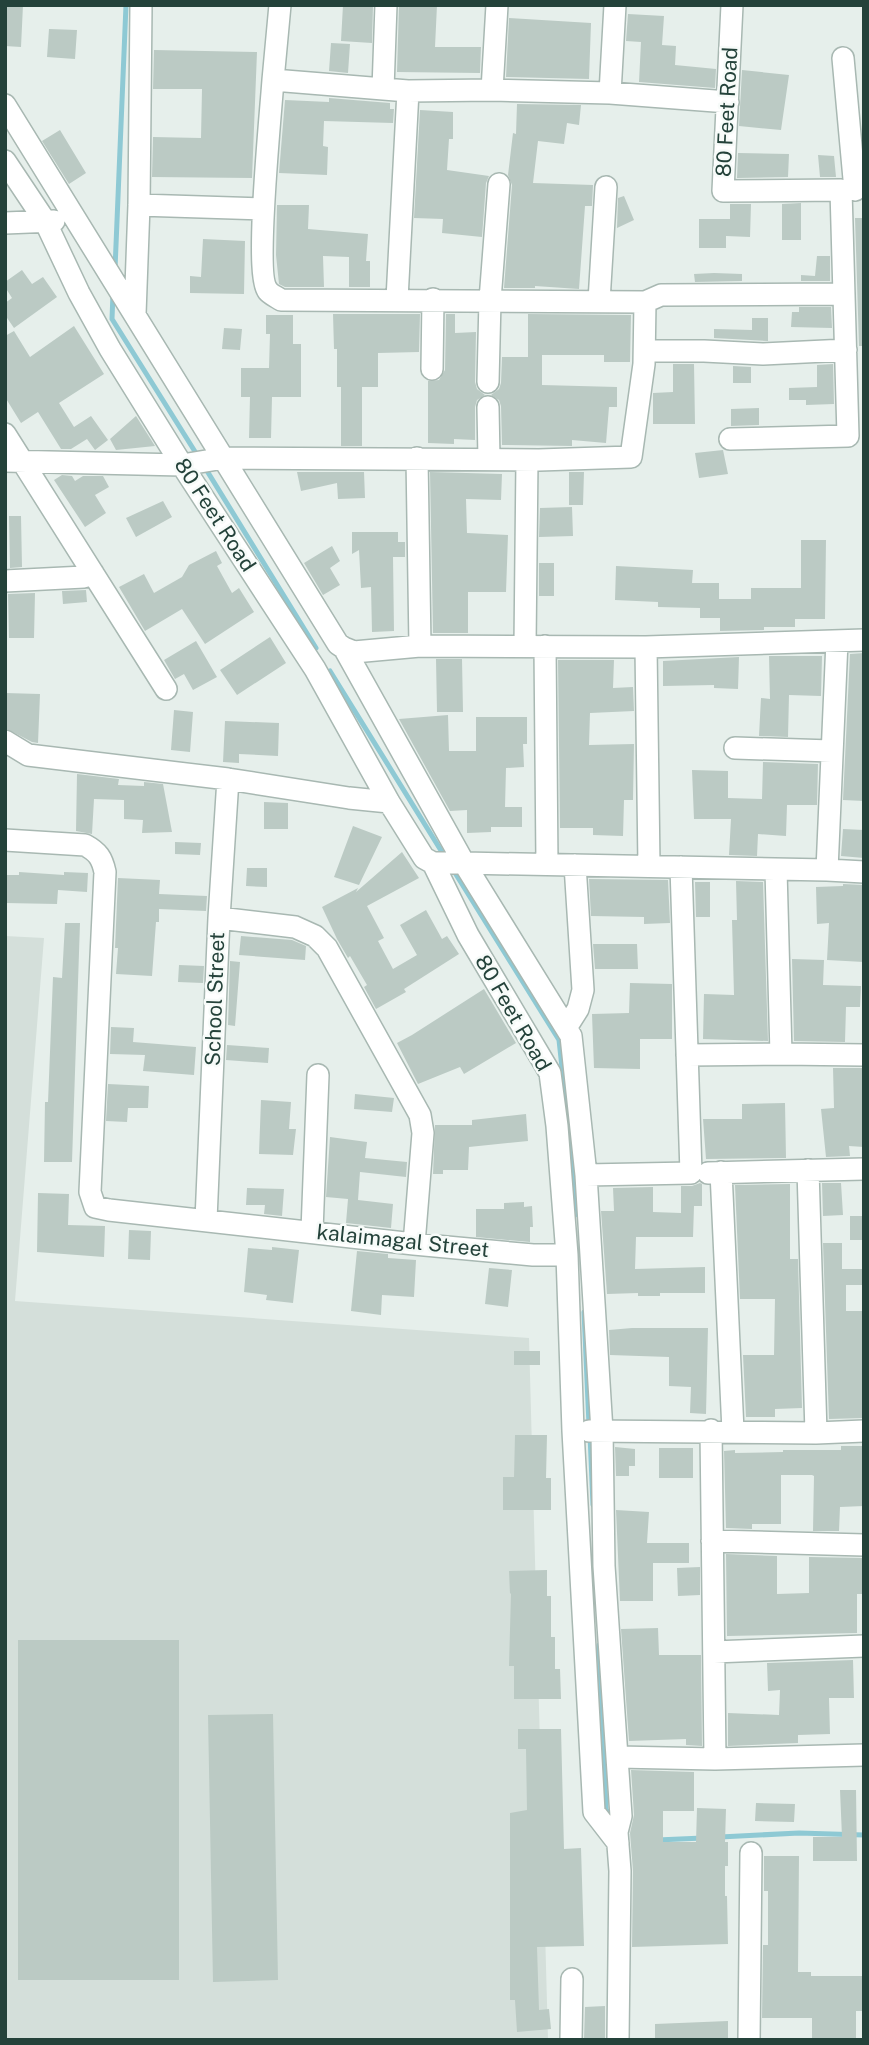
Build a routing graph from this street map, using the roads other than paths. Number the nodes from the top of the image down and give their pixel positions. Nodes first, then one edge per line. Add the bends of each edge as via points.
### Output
1 (141, 5) edge
2 (279, 5) edge
3 (386, 5) edge
4 (497, 5) edge
5 (615, 5) edge
6 (732, 5) edge
7 (843, 58) dead end
8 (273, 80) junction
9 (383, 89) junction
10 (492, 90) junction
11 (408, 91) junction
12 (610, 93) junction
13 (728, 102) junction
14 (5, 105) edge
15 (5, 161) edge
16 (499, 184) dead end
17 (606, 187) dead end
18 (853, 190) edge
19 (139, 205) junction
20 (263, 209) junction
21 (77, 220) junction
22 (45, 221) junction
23 (5, 223) edge
24 (845, 295) junction
25 (397, 299) junction
26 (433, 299) junction
27 (490, 300) junction
28 (599, 302) junction
29 (645, 302) junction
30 (131, 307) junction
31 (846, 350) junction
32 (645, 351) junction
33 (432, 369) dead end
34 (488, 382) dead end
35 (488, 407) dead end
36 (5, 434) edge
37 (730, 439) dead end
38 (418, 458) junction
39 (489, 459) junction
40 (527, 460) junction
41 (14, 461) edge
42 (202, 462) junction
43 (93, 573) junction
44 (5, 581) edge
45 (864, 640) edge
46 (837, 641) junction
47 (420, 646) junction
48 (535, 646) junction
49 (646, 647) junction
50 (331, 654) junction
51 (166, 689) dead end
52 (5, 741) edge
53 (735, 748) dead end
54 (831, 751) junction
55 (228, 779) junction
56 (389, 802) junction
57 (5, 840) edge
58 (433, 863) junction
59 (461, 863) junction
60 (547, 864) junction
61 (575, 865) junction
62 (649, 866) junction
63 (681, 867) junction
64 (776, 870) junction
65 (827, 870) junction
66 (864, 873) edge
67 (219, 918) junction
68 (566, 1028) junction
69 (687, 1055) junction
70 (781, 1055) junction
71 (864, 1055) edge
72 (318, 1075) dead end
73 (864, 1169) edge
74 (808, 1170) junction
75 (721, 1172) junction
76 (691, 1173) junction
77 (586, 1175) junction
78 (206, 1220) junction
79 (312, 1231) junction
80 (414, 1244) junction
81 (567, 1255) junction
82 (711, 1430) junction
83 (588, 1431) junction
84 (733, 1431) junction
85 (864, 1432) edge
86 (816, 1433) junction
87 (712, 1541) junction
88 (864, 1545) edge
89 (864, 1646) edge
90 (714, 1652) junction
91 (864, 1755) edge
92 (618, 1757) junction
93 (715, 1759) junction
94 (619, 1830) junction
95 (751, 1853) dead end
96 (572, 1979) dead end
97 (571, 2040) edge
98 (618, 2040) edge
99 (749, 2040) edge

1 - 19 street
2 - 8 street
3 - 9 street
4 - 10 street
5 - 12 street
6 - 13 street, 80 Feet Road
7 - 18 street
8 - 9 street
8 - 20 street
9 - 11 street
10 - 11 street
10 - 12 street
11 - 25 street
12 - 13 street
13 - 18 street, 80 Feet Road via 723,191
14 - 21 street, 80 Feet Road
15 - 22 street, 80 Feet Road
16 - 27 street
17 - 28 street
18 - 24 street
19 - 20 street
19 - 30 street
20 - 25 street via 262,278 267,290 281,300
21 - 22 street
21 - 30 street, 80 Feet Road
22 - 23 street
22 - 42 street, 80 Feet Road via 110,349
24 - 29 street via 661,295
24 - 31 street
25 - 26 street
26 - 27 street
26 - 33 street
27 - 28 street
27 - 34 street
28 - 29 street
29 - 32 street
30 - 42 street, 80 Feet Road
31 - 32 street via 763,354
31 - 37 street via 849,436
32 - 40 street via 631,457
35 - 39 street
36 - 41 street
38 - 39 street
38 - 42 street
38 - 47 street
39 - 40 street
40 - 48 street
41 - 42 street
41 - 43 street
42 - 50 street, 80 Feet Road
42 - 50 street, 80 Feet Road
43 - 44 street
43 - 51 street
45 - 46 street
46 - 49 street
46 - 54 street
47 - 48 street
47 - 50 street
48 - 49 street
48 - 60 street
49 - 62 street
50 - 56 street, 80 Feet Road
50 - 59 street, 80 Feet Road
52 - 55 street via 28,755
53 - 54 street
54 - 65 street
55 - 56 street
55 - 67 street, School Street
56 - 58 street, 80 Feet Road via 424,858
57 - 78 street, kalaimagal Street via 85,845 95,850 106,872 90,1192 95,1207
58 - 59 street
58 - 81 street, 80 Feet Road via 468,935 550,1073
59 - 60 street
59 - 68 street, 80 Feet Road
60 - 61 street
61 - 62 street
61 - 68 street via 583,990
62 - 63 street
63 - 64 street
63 - 69 street
64 - 65 street
64 - 70 street
65 - 66 street
67 - 78 street, School Street
67 - 80 street via 295,927 327,948 420,1115 423,1133
68 - 77 street, 80 Feet Road via 571,1036
69 - 70 street
69 - 76 street
70 - 71 street
72 - 79 street
73 - 74 street
74 - 75 street
74 - 86 street
75 - 76 street
75 - 84 street
76 - 77 street
77 - 83 street, 80 Feet Road via 591,1253
78 - 79 street, kalaimagal Street
79 - 80 street, kalaimagal Street
80 - 81 street, kalaimagal Street
81 - 83 street
82 - 83 street
82 - 84 street
82 - 87 street
83 - 92 street via 604,1566
83 - 94 street via 594,1812
84 - 86 street
85 - 86 street
87 - 88 street
87 - 90 street
89 - 90 street
90 - 93 street
91 - 93 street
92 - 93 street
92 - 94 street
94 - 98 street
95 - 99 street
96 - 97 street

